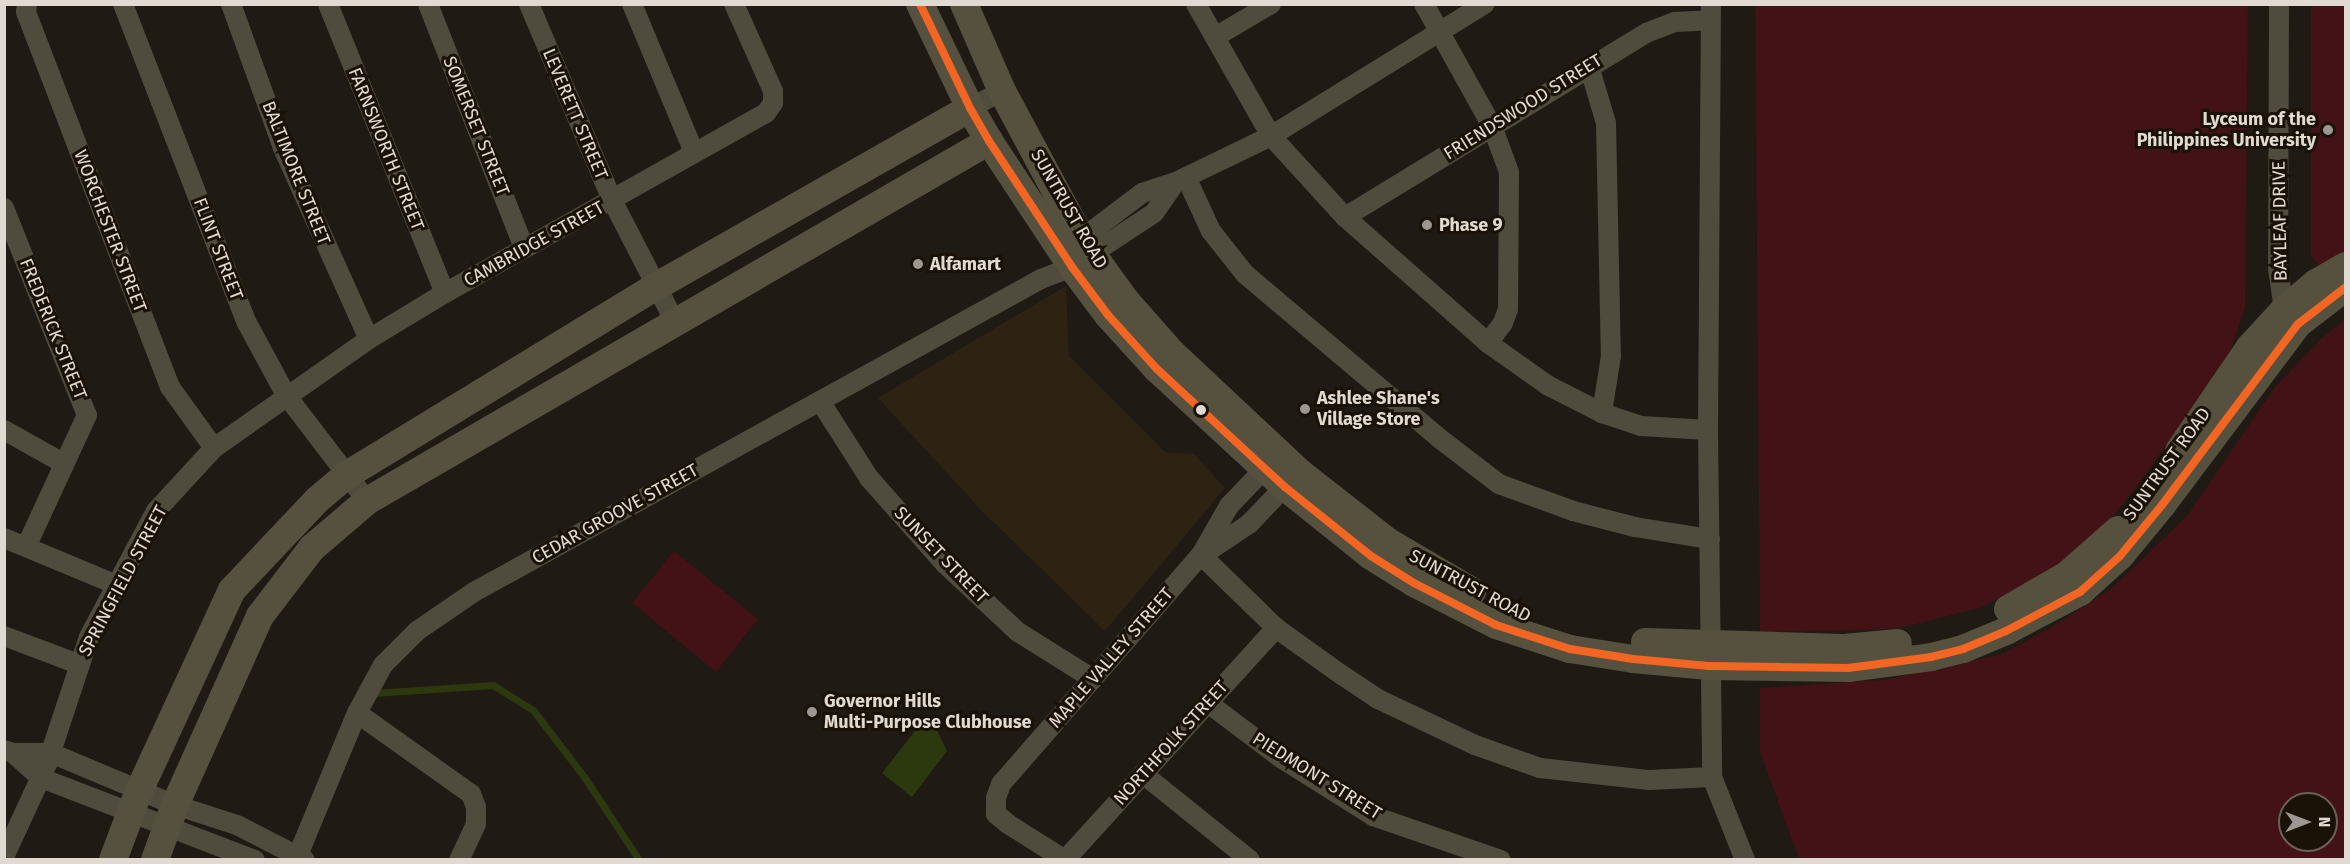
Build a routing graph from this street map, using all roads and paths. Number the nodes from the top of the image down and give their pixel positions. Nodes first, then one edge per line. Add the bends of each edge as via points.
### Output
1 (27, 4) edge
2 (123, 4) edge
3 (231, 4) edge
4 (328, 4) edge
5 (428, 4) edge
6 (529, 4) edge
7 (632, 4) edge
8 (734, 4) edge
9 (920, 4) edge
10 (964, 4) edge
11 (1196, 4) edge
12 (1271, 4) edge
13 (1424, 4) edge
14 (1485, 4) edge
15 (2279, 4) edge
16 (1711, 12) edge
17 (1439, 33) junction
18 (1215, 37) junction
19 (1589, 66) junction
20 (1002, 91) junction
21 (970, 108) junction
22 (1019, 122) junction
23 (1492, 126) junction
24 (1271, 136) junction
25 (989, 141) junction
26 (694, 152) junction
27 (1181, 180) junction
28 (612, 200) junction
29 (4, 208) edge
30 (1345, 217) junction
31 (524, 248) junction
32 (1077, 254) junction
33 (2346, 266) edge
34 (657, 286) junction
35 (2346, 287) edge
36 (445, 293) junction
37 (2291, 317) junction
38 (675, 321) junction
39 (369, 339) junction
40 (1488, 343) junction
41 (286, 395) junction
42 (820, 401) junction
43 (1602, 413) junction
44 (4, 430) edge
45 (1708, 430) junction
46 (214, 448) junction
47 (63, 463) junction
48 (1282, 470) junction
49 (346, 475) junction
50 (367, 501) junction
51 (4, 538) edge
52 (1710, 539) junction
53 (26, 547) junction
54 (1202, 555) junction
55 (117, 585) junction
56 (1276, 627) junction
57 (4, 636) edge
58 (1709, 655) junction
59 (78, 664) junction
60 (1093, 679) junction
61 (1208, 703) junction
62 (357, 713) junction
63 (9, 751) edge
64 (51, 753) junction
65 (1143, 774) junction
66 (1712, 777) junction
67 (40, 778) junction
68 (135, 802) junction
69 (171, 816) junction
70 (4, 857) edge
71 (300, 858) edge
72 (113, 860) edge
73 (155, 860) edge
74 (255, 860) edge
75 (459, 860) edge
76 (1065, 860) edge
77 (1250, 860) edge
78 (1501, 860) edge
79 (1745, 860) edge

1 - 46 street, WORCHESTER STREET via 26,12 170,387
2 - 41 street, FLINT STREET via 247,323
3 - 39 street, BALTIMORE STREET via 283,148
4 - 36 street, FARNSWORTH STREET
5 - 31 street, SOMERSET STREET
6 - 28 street, LEVERETT STREET
7 - 26 street
8 - 26 street, CAMBRIDGE STREET via 773,91 773,103 766,113
9 - 21 street, SUNTRUST ROAD
10 - 20 street, SUNTRUST ROAD
11 - 18 street
12 - 18 street
13 - 17 street
14 - 17 street
15 - 37 street, BAYLEAF DRIVE via 2278,268
16 - 19 street, FRIENDSWOOD STREET via 1646,33
16 - 45 street
17 - 23 street
17 - 24 street
18 - 24 street
19 - 23 street, FRIENDSWOOD STREET
19 - 43 street via 1606,123 1611,356
20 - 21 street
20 - 22 street, SUNTRUST ROAD
21 - 25 street, SUNTRUST ROAD
21 - 34 street
22 - 25 street
22 - 32 street, SUNTRUST ROAD
23 - 30 street, FRIENDSWOOD STREET
23 - 40 street via 1509,172 1508,309
24 - 27 street
24 - 30 street
25 - 32 street, SUNTRUST ROAD
25 - 38 street
26 - 28 street, CAMBRIDGE STREET
27 - 32 street via 1154,213
27 - 52 street via 1210,231 1245,274 1499,483 1573,512
28 - 31 street, CAMBRIDGE STREET
28 - 34 street, LEVERETT STREET
29 - 47 street, FREDERICK STREET via 87,415
30 - 40 street
31 - 36 street, CAMBRIDGE STREET
32 - 42 street, CEDAR GROOVE STREET via 1041,279
32 - 48 street, SUNTRUST ROAD via 1126,301
33 - 37 street via 2316,283
34 - 38 street, LEVERETT STREET
34 - 49 street
35 - 37 street
36 - 39 street, CAMBRIDGE STREET
37 - 58 street, SUNTRUST ROAD via 2250,347 2128,519 2082,564 2037,593 1999,614 1956,630 1900,642
38 - 50 street
39 - 41 street, CAMBRIDGE STREET
40 - 43 street via 1547,385
41 - 46 street, SPRINGFIELD STREET
41 - 49 street, FLINT STREET
42 - 60 street, SUNSET STREET via 869,478 945,564 1018,632
42 - 62 street, CEDAR GROOVE STREET via 474,591 417,631 383,665
43 - 45 street via 1641,426
44 - 47 street
45 - 52 street
46 - 55 street, SPRINGFIELD STREET via 156,512
47 - 53 street, FREDERICK STREET
48 - 54 street via 1249,524
48 - 54 street via 1229,506
48 - 58 street, SUNTRUST ROAD via 1417,560 1465,588 1538,621
49 - 50 street, FLINT STREET
49 - 68 street via 232,590
50 - 69 street via 312,548 260,616
51 - 53 street
52 - 58 street
53 - 55 street
54 - 56 street
54 - 60 street, MAPLE VALLEY STREET
55 - 59 street, SPRINGFIELD STREET
56 - 61 street, NORTHFOLK STREET
56 - 66 street via 1378,699 1475,745 1540,768 1649,780
57 - 59 street
58 - 66 street
59 - 64 street, SPRINGFIELD STREET
60 - 76 street, MAPLE VALLEY STREET via 1001,784 996,798 996,814
61 - 65 street, NORTHFOLK STREET
61 - 78 street, PIEDMONT STREET via 1281,758 1374,816
62 - 71 street, CEDAR GROOVE STREET
62 - 75 street via 471,794 476,824
63 - 64 street
63 - 67 street
64 - 67 street, SPRINGFIELD STREET
64 - 68 street
65 - 76 street, NORTHFOLK STREET
65 - 77 street
66 - 79 street
67 - 68 street
67 - 70 street, SPRINGFIELD STREET
68 - 69 street
68 - 72 street
69 - 71 street via 237,825
69 - 73 street
69 - 74 street

